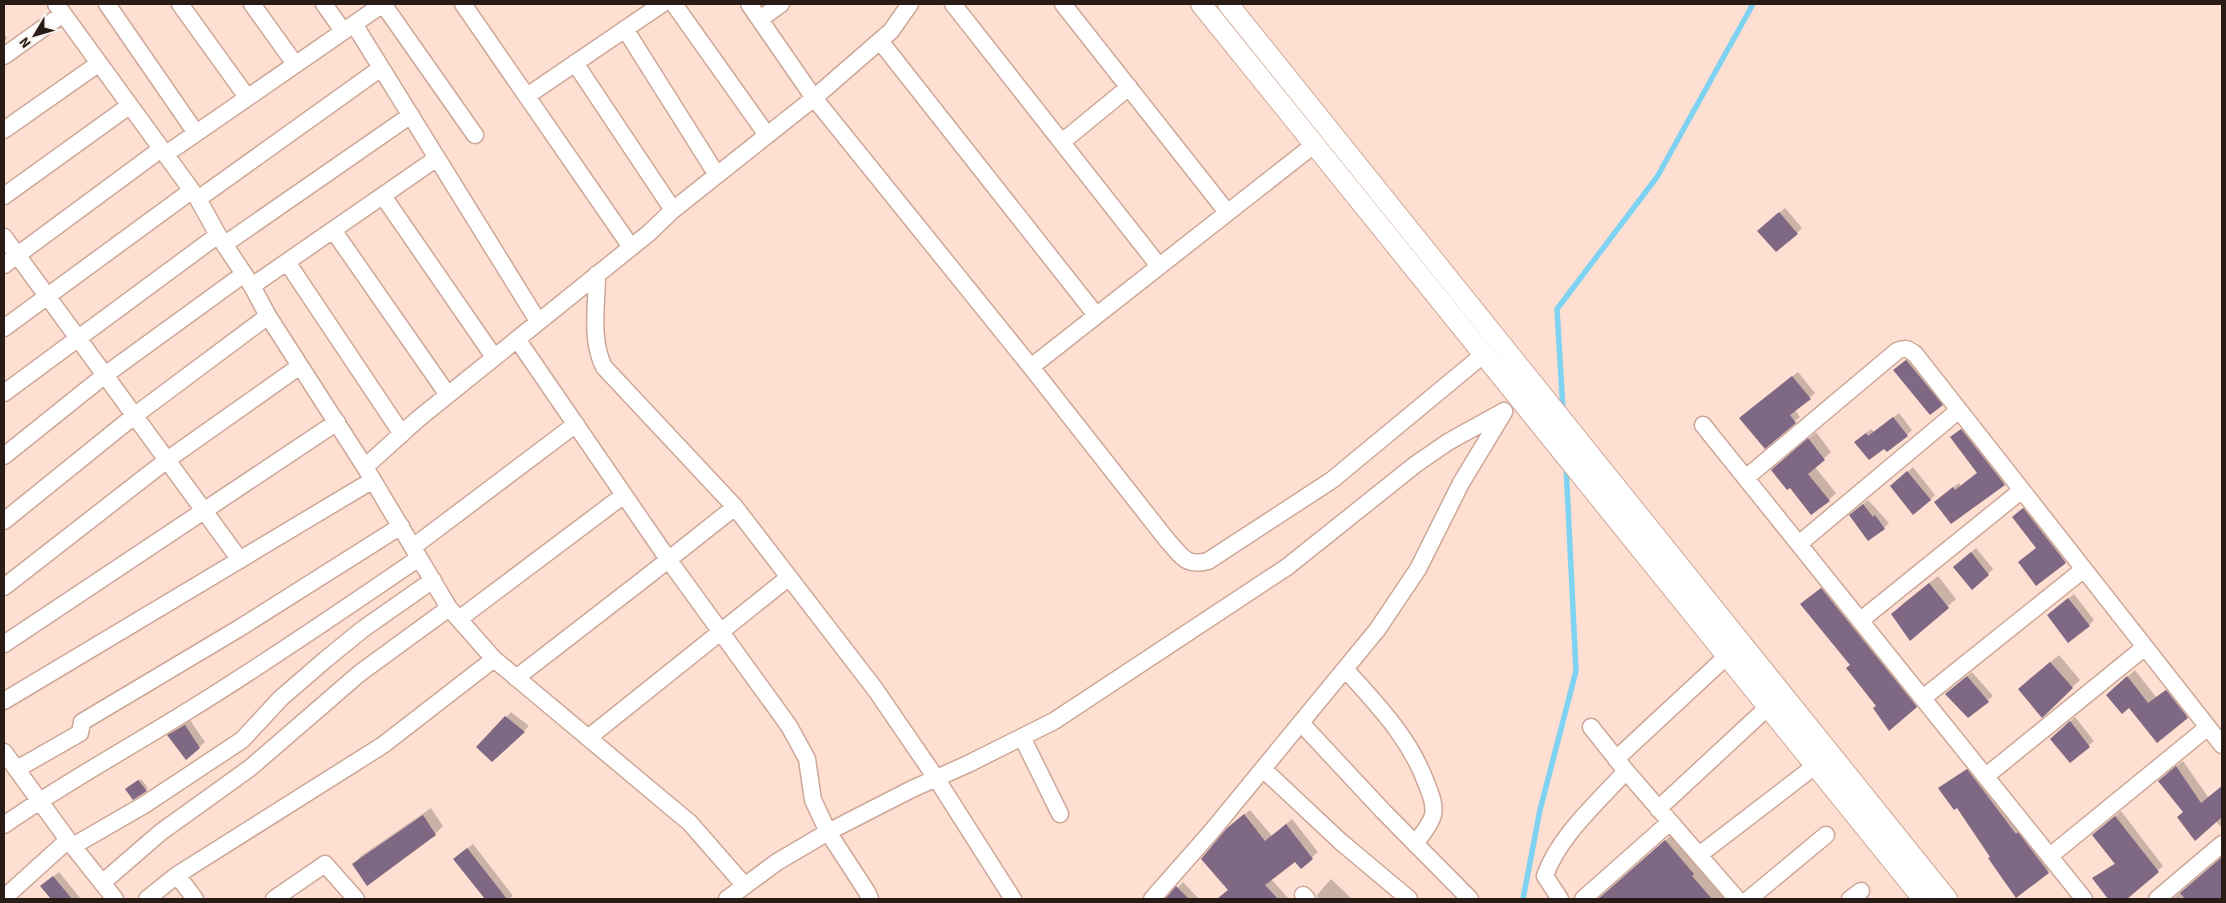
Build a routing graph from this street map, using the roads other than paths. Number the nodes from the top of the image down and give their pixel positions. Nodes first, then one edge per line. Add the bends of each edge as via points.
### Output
1 (107, 4) edge
2 (180, 4) edge
3 (252, 4) edge
4 (324, 4) edge
5 (383, 4) edge
6 (463, 4) edge
7 (662, 4) edge
8 (674, 4) edge
9 (749, 4) edge
10 (781, 4) edge
11 (910, 4) edge
12 (953, 4) edge
13 (1063, 4) edge
14 (1201, 4) edge
15 (1228, 4) edge
16 (59, 9) edge
17 (760, 19) junction
18 (348, 27) junction
19 (624, 29) junction
20 (880, 41) junction
21 (4, 56) edge
22 (575, 63) junction
23 (98, 64) junction
24 (295, 64) junction
25 (381, 68) junction
26 (1129, 87) junction
27 (526, 96) junction
28 (247, 97) junction
29 (814, 98) junction
30 (129, 106) junction
31 (411, 115) junction
32 (4, 130) edge
33 (196, 133) junction
34 (475, 134) dead end
35 (767, 135) junction
36 (1062, 142) junction
37 (1315, 144) junction
38 (164, 152) junction
39 (437, 158) junction
40 (717, 175) junction
41 (194, 195) junction
42 (4, 196) edge
43 (382, 196) junction
44 (673, 210) junction
45 (1227, 212) junction
46 (333, 230) junction
47 (4, 237) edge
48 (222, 239) junction
49 (631, 247) junction
50 (18, 256) junction
51 (287, 262) junction
52 (4, 265) edge
53 (1159, 266) junction
54 (598, 274) junction
55 (248, 280) junction
56 (47, 296) junction
57 (1096, 315) junction
58 (268, 316) junction
59 (538, 322) junction
60 (4, 328) edge
61 (78, 338) junction
62 (517, 339) junction
63 (1484, 355) junction
64 (494, 357) junction
65 (300, 366) junction
66 (1031, 367) junction
67 (105, 375) junction
68 (4, 393) edge
69 (448, 394) junction
70 (1524, 399) junction
71 (1960, 410) junction
72 (134, 416) junction
73 (337, 422) junction
74 (576, 424) junction
75 (1703, 424) dead end
76 (402, 434) junction
77 (4, 456) edge
78 (1580, 459) junction
79 (167, 460) junction
80 (369, 474) junction
81 (1747, 477) junction
82 (2022, 490) junction
83 (624, 494) junction
84 (735, 507) junction
85 (203, 510) junction
86 (4, 521) edge
87 (401, 526) junction
88 (1800, 543) junction
89 (416, 552) junction
90 (668, 559) junction
91 (240, 560) junction
92 (2084, 569) junction
93 (788, 578) junction
94 (433, 580) junction
95 (4, 587) edge
96 (454, 613) junction
97 (1861, 620) junction
98 (721, 632) junction
99 (4, 644) edge
100 (2145, 647) junction
101 (1727, 656) junction
102 (494, 659) junction
103 (1346, 670) junction
104 (516, 678) junction
105 (1923, 698) junction
106 (4, 701) edge
107 (1768, 707) junction
108 (1301, 723) junction
109 (2208, 727) junction
110 (1591, 728) dead end
111 (1022, 737) junction
112 (588, 738) junction
113 (2222, 746) edge
114 (4, 752) edge
115 (1621, 765) junction
116 (1815, 766) junction
117 (16, 769) junction
118 (1263, 769) junction
119 (1986, 776) junction
120 (936, 778) junction
121 (40, 800) junction
122 (1658, 809) junction
123 (1060, 814) dead end
124 (1670, 822) junction
125 (4, 825) edge
126 (828, 832) junction
127 (1826, 834) dead end
128 (70, 843) junction
129 (1415, 844) junction
130 (2222, 844) edge
131 (1699, 855) junction
132 (2050, 856) junction
133 (177, 876) junction
134 (102, 883) junction
135 (745, 886) junction
136 (4, 898) edge
137 (115, 899) edge
138 (147, 899) edge
139 (194, 899) edge
140 (274, 899) edge
141 (356, 899) edge
142 (727, 899) edge
143 (870, 899) edge
144 (1013, 899) edge
145 (1152, 899) edge
146 (1409, 899) edge
147 (1470, 899) edge
148 (1560, 899) edge
149 (1583, 899) edge
150 (1737, 899) edge
151 (1748, 899) edge
152 (1923, 899) edge
153 (1947, 899) edge
154 (2084, 899) edge
155 (2157, 899) edge

1 - 33 street
2 - 28 street
3 - 24 street
4 - 18 street
5 - 18 street
5 - 34 street
6 - 27 street
7 - 19 street
8 - 35 street
9 - 17 street
10 - 17 street
11 - 20 street
12 - 36 street
13 - 26 street
14 - 37 street
15 - 70 street
16 - 21 street
16 - 23 street
17 - 29 street
18 - 24 street
18 - 25 street
19 - 22 street
19 - 40 street
20 - 29 street
20 - 57 street
22 - 27 street
22 - 44 street
23 - 30 street
23 - 32 street
24 - 28 street
25 - 31 street
25 - 41 street
26 - 36 street
26 - 45 street
27 - 49 street
28 - 33 street
29 - 35 street
29 - 66 street
30 - 38 street
30 - 42 street
31 - 39 street
31 - 48 street
33 - 38 street
35 - 40 street
36 - 53 street
37 - 45 street
37 - 63 street
38 - 41 street
38 - 50 street
39 - 43 street
39 - 59 street
40 - 44 street
41 - 48 street
41 - 56 street
43 - 46 street
43 - 64 street
44 - 49 street
45 - 53 street
46 - 51 street
46 - 69 street
47 - 50 street
48 - 55 street
48 - 61 street
49 - 54 street
50 - 52 street
50 - 56 street
51 - 55 street
51 - 76 street
53 - 57 street
54 - 59 street
54 - 84 street via 596,345 604,367
55 - 58 street
55 - 67 street
56 - 60 street
56 - 61 street
57 - 66 street
58 - 65 street
58 - 72 street
59 - 62 street
61 - 67 street
61 - 68 street
62 - 64 street
62 - 74 street
63 - 66 street via 1332,480 1208,561 1196,564 1186,562 1167,540
63 - 70 street
64 - 69 street
65 - 73 street
65 - 79 street
67 - 72 street
67 - 77 street
69 - 76 street
70 - 78 street
70 - 103 street via 1461,483 1418,569
70 - 111 street via 1416,464 1288,567 1054,721
71 - 81 street via 1915,354 1903,348
71 - 82 street
71 - 88 street
72 - 79 street
72 - 86 street
73 - 80 street
73 - 85 street
74 - 83 street
74 - 89 street
75 - 81 street
76 - 80 street
78 - 101 street
78 - 153 street
79 - 85 street
79 - 95 street
80 - 87 street
80 - 91 street
81 - 88 street
82 - 92 street
82 - 97 street
83 - 90 street
83 - 96 street
84 - 90 street
84 - 93 street
85 - 91 street
85 - 99 street
87 - 89 street
87 - 117 street via 82,722 80,733
88 - 97 street
89 - 94 street
89 - 121 street via 274,658
90 - 98 street
90 - 104 street
91 - 106 street
92 - 100 street
92 - 105 street
93 - 98 street
93 - 120 street via 875,689
94 - 96 street
94 - 128 street via 325,660 281,698 242,740 144,804
96 - 102 street
96 - 134 street via 360,673 250,768 160,832
97 - 105 street
98 - 112 street
98 - 126 street via 789,726 807,759 814,800
100 - 109 street
100 - 119 street
101 - 107 street
101 - 115 street
102 - 104 street
102 - 133 street via 383,745
103 - 108 street
103 - 129 street via 1398,728 1423,773 1433,813
104 - 112 street
105 - 119 street
107 - 116 street
107 - 122 street
108 - 118 street
108 - 129 street
109 - 113 street
109 - 132 street
110 - 115 street
111 - 120 street
111 - 123 street
112 - 135 street via 690,823
114 - 117 street
115 - 122 street
115 - 148 street via 1551,858 1544,876
116 - 131 street
116 - 152 street
117 - 121 street
118 - 145 street
118 - 146 street
119 - 132 street
120 - 126 street
120 - 144 street
121 - 125 street
121 - 128 street
122 - 124 street
124 - 131 street
124 - 149 street
126 - 135 street via 777,862
126 - 143 street
127 - 151 street
128 - 134 street
128 - 136 street
129 - 147 street
130 - 155 street
131 - 150 street
132 - 154 street
133 - 138 street
133 - 139 street
134 - 137 street
135 - 142 street
140 - 141 street via 326,864

